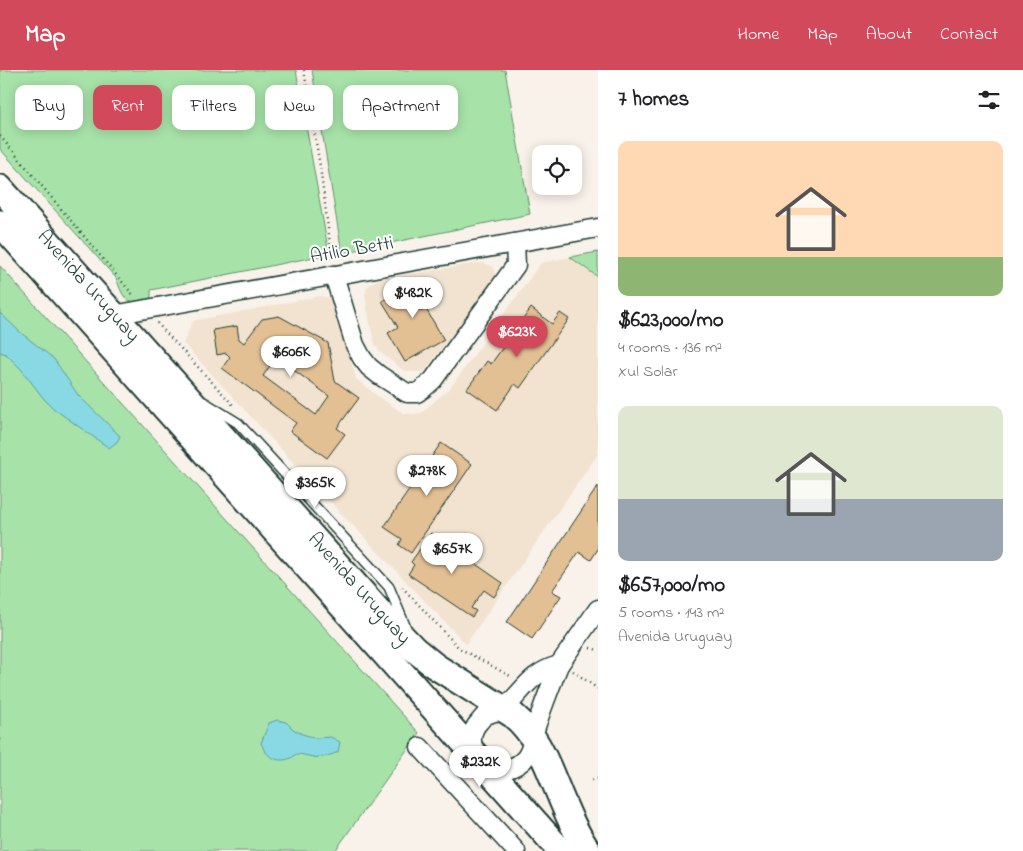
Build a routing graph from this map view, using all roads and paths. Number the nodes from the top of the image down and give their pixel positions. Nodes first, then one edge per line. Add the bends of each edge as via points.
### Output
1 (304, 70) edge
2 (0, 188) edge
3 (0, 223) edge
4 (598, 228) edge
5 (515, 243) junction
6 (334, 275) junction
7 (113, 315) junction
8 (598, 609) edge
9 (560, 664) junction
10 (598, 689) edge
11 (504, 710) junction
12 (533, 736) junction
13 (420, 748) dead end
14 (479, 760) junction
15 (598, 778) edge
16 (592, 780) dead end
17 (516, 851) edge
18 (561, 851) edge
19 (588, 851) edge

1 - 6 path
2 - 7 main road, Avenida Uruguay
3 - 14 main road, Avenida Uruguay
4 - 5 street, Atilio Betti
5 - 6 street, Atilio Betti
5 - 6 street via 516,265 433,380 417,393 407,393 379,375 362,358
6 - 7 street, Atilio Betti
7 - 11 main road, Avenida Uruguay via 414,649
8 - 9 street
9 - 10 path
9 - 11 street via 534,676
9 - 12 street
11 - 12 main road, Avenida Uruguay
11 - 14 street via 490,713 479,722 473,734 473,748
12 - 14 street via 529,752 520,764 507,770 492,769
12 - 19 main road, Avenida Uruguay
13 - 17 street
14 - 18 main road, Avenida Uruguay
15 - 16 path

